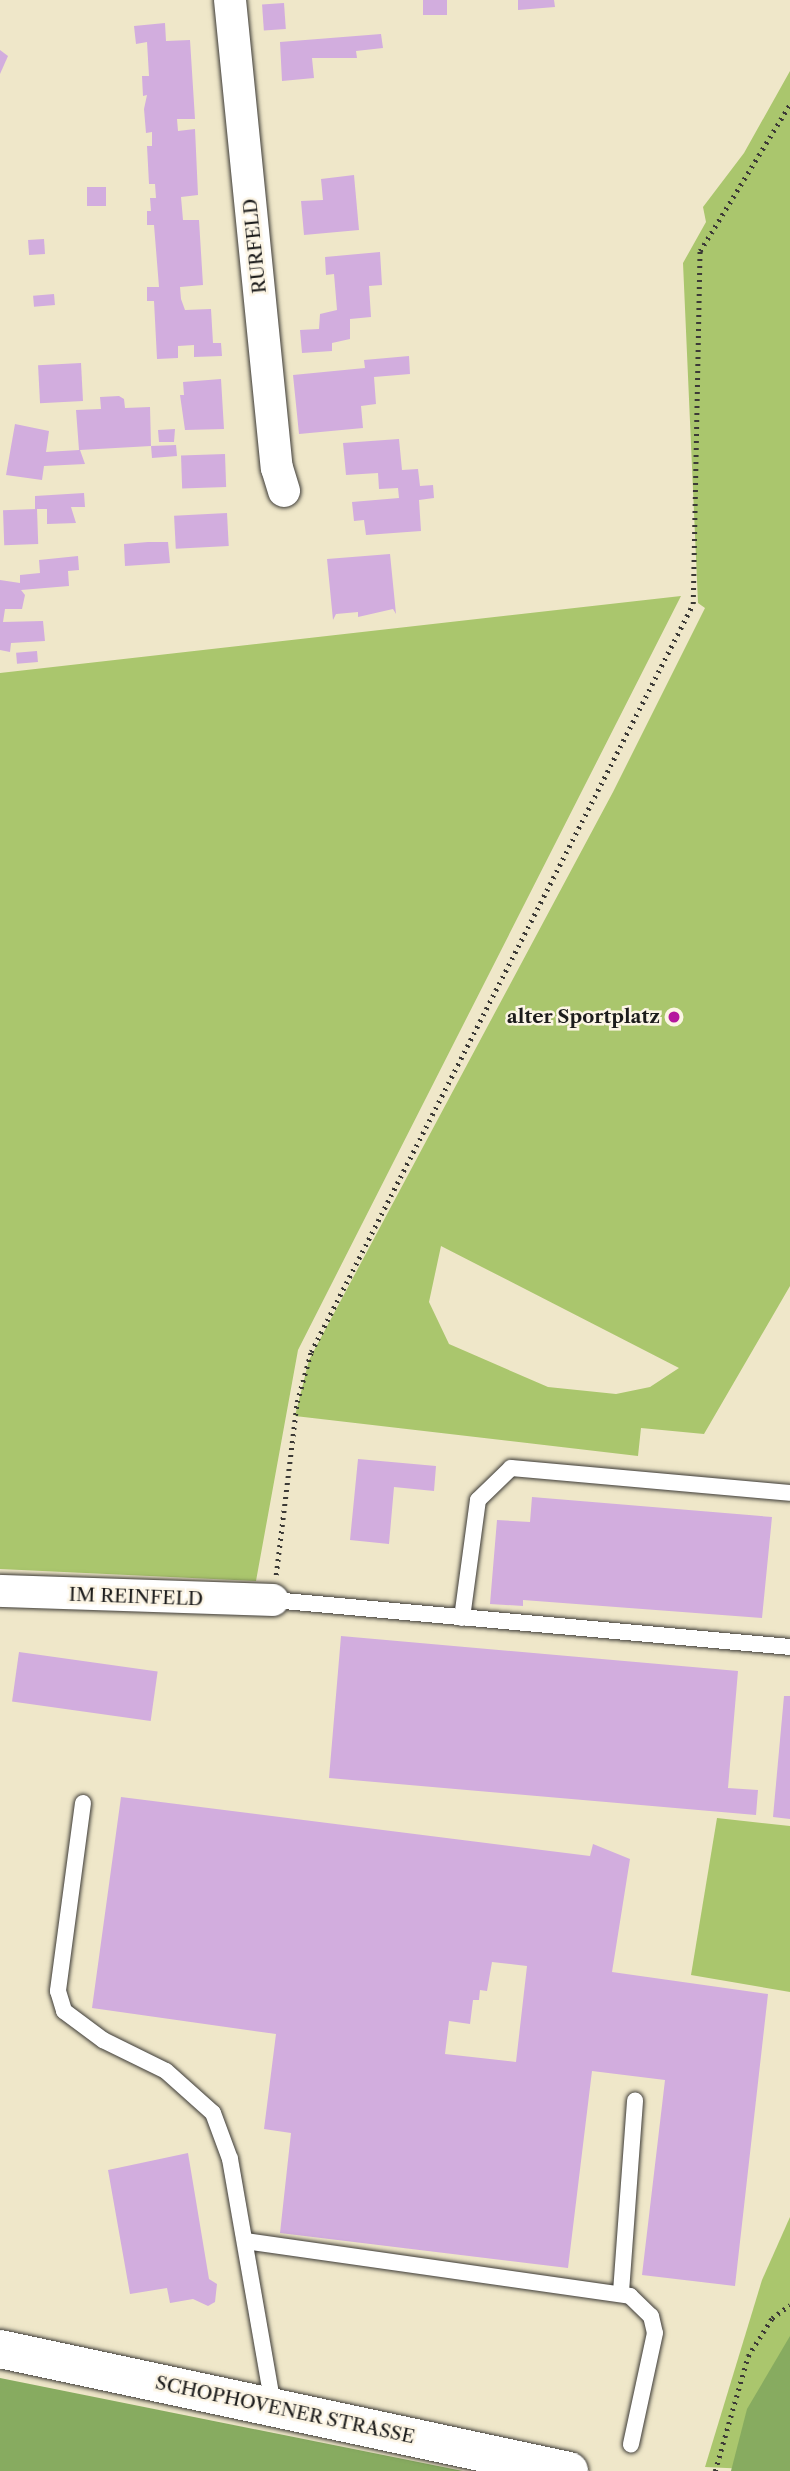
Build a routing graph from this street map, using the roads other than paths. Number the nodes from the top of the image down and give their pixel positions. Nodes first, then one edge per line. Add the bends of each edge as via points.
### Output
1 (230, 0) edge
2 (284, 491) dead end
3 (790, 1493) edge
4 (0, 1591) edge
5 (273, 1600) joint
6 (462, 1618) junction
7 (790, 1647) edge
8 (83, 1804) dead end
9 (635, 2101) dead end
10 (244, 2241) junction
11 (621, 2292) junction
12 (0, 2349) edge
13 (274, 2408) junction
14 (631, 2444) dead end
15 (569, 2471) edge

1 - 2 street, RURFELD via 277,468
3 - 6 lane via 511,1468 478,1500
4 - 5 street, IM REINFELD
5 - 6 lane
6 - 7 lane
8 - 10 lane via 58,1991 64,2011 103,2040 166,2071 213,2113 230,2159
9 - 11 lane
10 - 11 lane
10 - 13 lane
11 - 14 lane via 641,2303 655,2333
12 - 13 street, SCHOPHOVENER STRASSE
13 - 15 street, SCHOPHOVENER STRASSE

